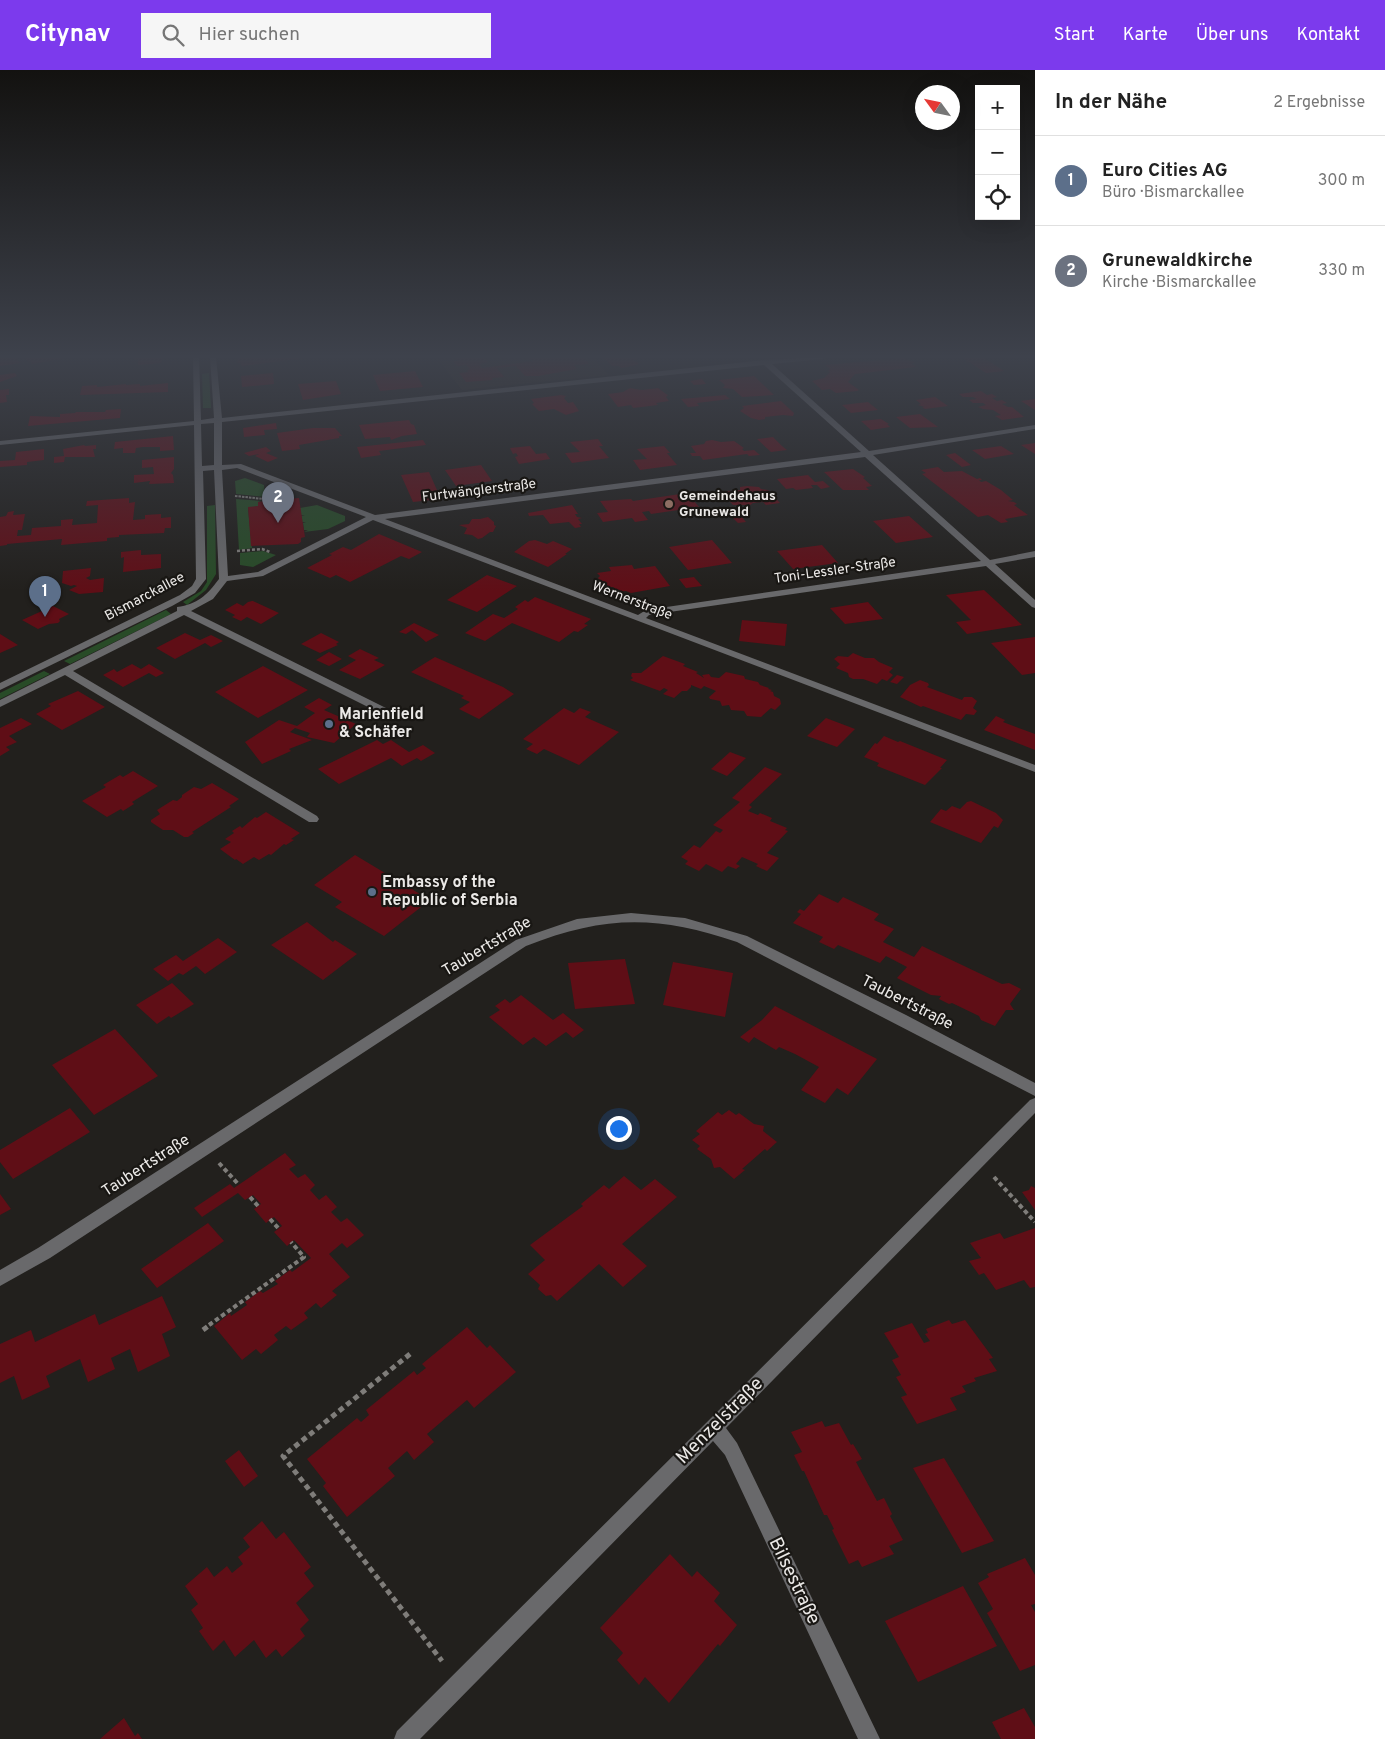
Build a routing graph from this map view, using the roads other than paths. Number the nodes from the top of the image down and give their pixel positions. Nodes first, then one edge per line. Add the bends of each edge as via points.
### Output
1 (76, 435) edge
2 (198, 435) edge
3 (218, 435) edge
4 (846, 435) edge
5 (986, 435) edge
6 (0, 443) edge
7 (867, 454) junction
8 (218, 468) junction
9 (199, 469) junction
10 (371, 518) junction
11 (1035, 554) edge
12 (988, 563) junction
13 (224, 579) junction
14 (169, 604) junction
15 (1035, 605) edge
16 (184, 611) junction
17 (639, 618) junction
18 (66, 671) junction
19 (0, 687) edge
20 (0, 704) edge
21 (394, 716) dead end
22 (1035, 769) edge
23 (313, 819) dead end
24 (1035, 1090) edge
25 (1035, 1104) edge
26 (0, 1279) edge
27 (714, 1426) junction
28 (405, 1739) edge
29 (869, 1739) edge

1 - 6 street
2 - 9 street, Bismarckallee
3 - 8 street
4 - 7 street
5 - 7 street, Furtwänglerstraße
7 - 10 street, Furtwänglerstraße
7 - 12 street
8 - 9 street
8 - 10 street, Wernerstraße via 238,466
8 - 13 street
9 - 14 street, Bismarckallee via 201,579 193,591
10 - 13 street via 260,574
10 - 17 street, Wernerstraße
11 - 12 street, Toni-Lessler-Straße
12 - 15 street
12 - 17 street, Toni-Lessler-Straße via 646,614
13 - 16 street, Bismarckallee via 210,597
14 - 16 street
14 - 19 street, Bismarckallee
16 - 18 street, Bismarckallee
16 - 21 street, Bismarckallee
17 - 22 street, Wernerstraße
18 - 20 street, Bismarckallee
18 - 23 street
24 - 26 street, Taubertstraße via 901,1019 720,931 666,918 598,919 548,931 521,943
25 - 27 street, Menzelstraße
27 - 28 street, Menzelstraße
27 - 29 street, Bilsestraße via 731,1449

